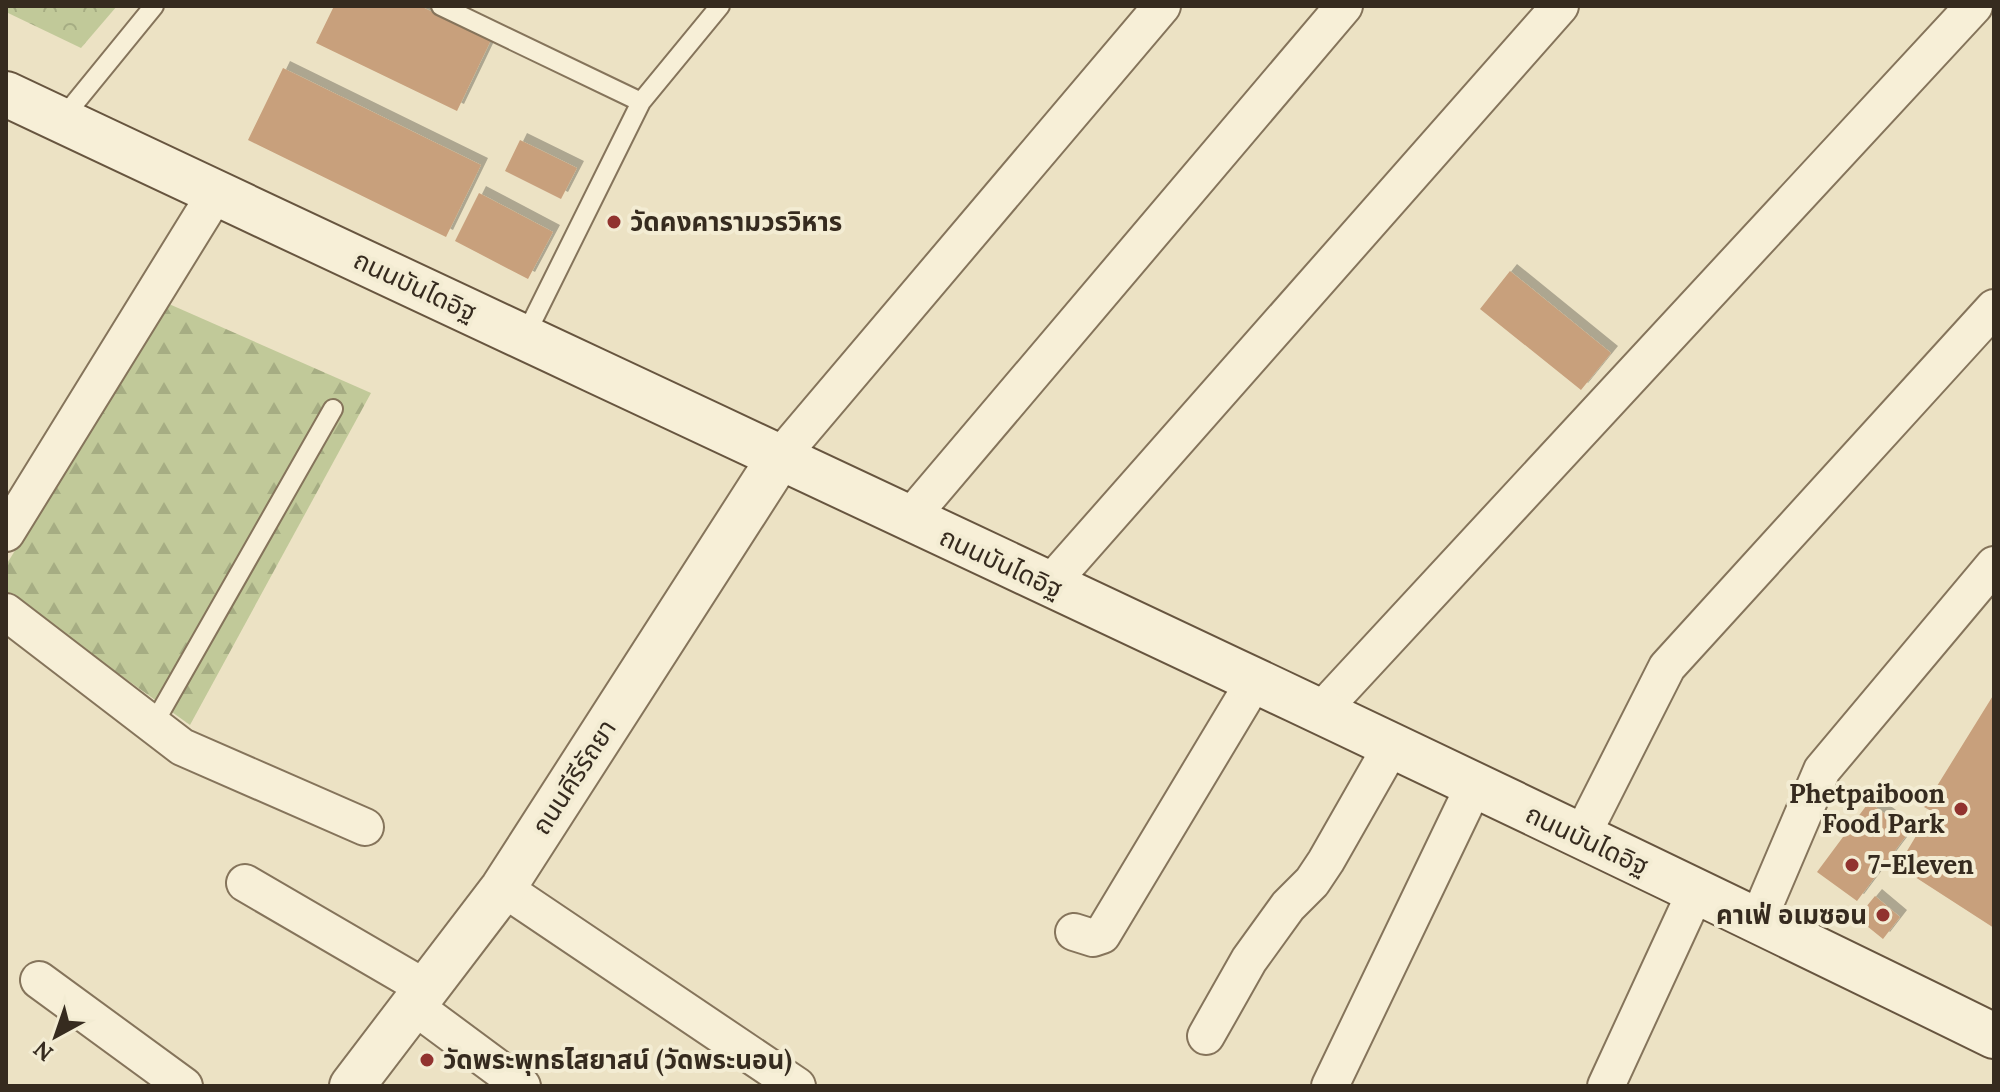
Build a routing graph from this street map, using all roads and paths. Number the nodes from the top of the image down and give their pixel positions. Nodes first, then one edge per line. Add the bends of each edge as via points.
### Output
1 (154, 6) edge
2 (441, 6) edge
3 (720, 6) edge
4 (1162, 6) edge
5 (1344, 6) edge
6 (1560, 6) edge
7 (1974, 6) edge
8 (6, 94) edge
9 (641, 102) junction
10 (61, 120) junction
11 (216, 193) junction
12 (1994, 308) edge
13 (524, 338) junction
14 (333, 409) dead end
15 (780, 457) junction
16 (909, 519) junction
17 (6, 533) edge
18 (1994, 565) edge
19 (1049, 585) junction
20 (6, 612) edge
21 (1254, 682) junction
22 (1319, 713) junction
23 (153, 725) junction
24 (1391, 747) junction
25 (1474, 786) junction
26 (365, 827) dead end
27 (1581, 837) junction
28 (245, 883) dead end
29 (503, 888) junction
30 (1696, 891) junction
31 (1758, 920) junction
32 (1074, 932) dead end
33 (39, 980) dead end
34 (420, 997) junction
35 (1206, 1036) dead end
36 (1994, 1036) edge
37 (184, 1086) edge
38 (352, 1086) edge
39 (522, 1086) edge
40 (797, 1086) edge
41 (1330, 1086) edge
42 (1606, 1086) edge

1 - 10 lane
2 - 9 lane
3 - 9 lane
4 - 15 street
5 - 16 street
6 - 19 street
7 - 22 street
8 - 10 main road, ถนนบันไดอิฐ
9 - 13 lane
10 - 11 main road, ถนนบันไดอิฐ
11 - 13 main road, ถนนบันไดอิฐ
11 - 17 street
12 - 27 street via 1667,667
13 - 15 main road, ถนนบันไดอิฐ
14 - 23 lane
15 - 16 main road, ถนนบันไดอิฐ
15 - 29 main road, ถนนคีรีรัถยา
16 - 19 main road, ถนนบันไดอิฐ
18 - 31 street via 1822,770
19 - 21 main road, ถนนบันไดอิฐ
20 - 23 street
21 - 22 main road, ถนนบันไดอิฐ
21 - 32 street via 1102,935
22 - 24 main road, ถนนบันไดอิฐ
23 - 26 street via 182,747
24 - 25 main road, ถนนบันไดอิฐ
24 - 35 street via 1326,861 1249,960
25 - 27 main road, ถนนบันไดอิฐ
25 - 41 street
27 - 30 main road, ถนนบันไดอิฐ
28 - 34 street
29 - 34 main road, ถนนคีรีรัถยา
29 - 40 street
30 - 31 main road, ถนนบันไดอิฐ
30 - 42 street
31 - 36 main road, ถนนบันไดอิฐ
33 - 37 street
34 - 38 main road, ถนนคีรีรัถยา
34 - 39 street

